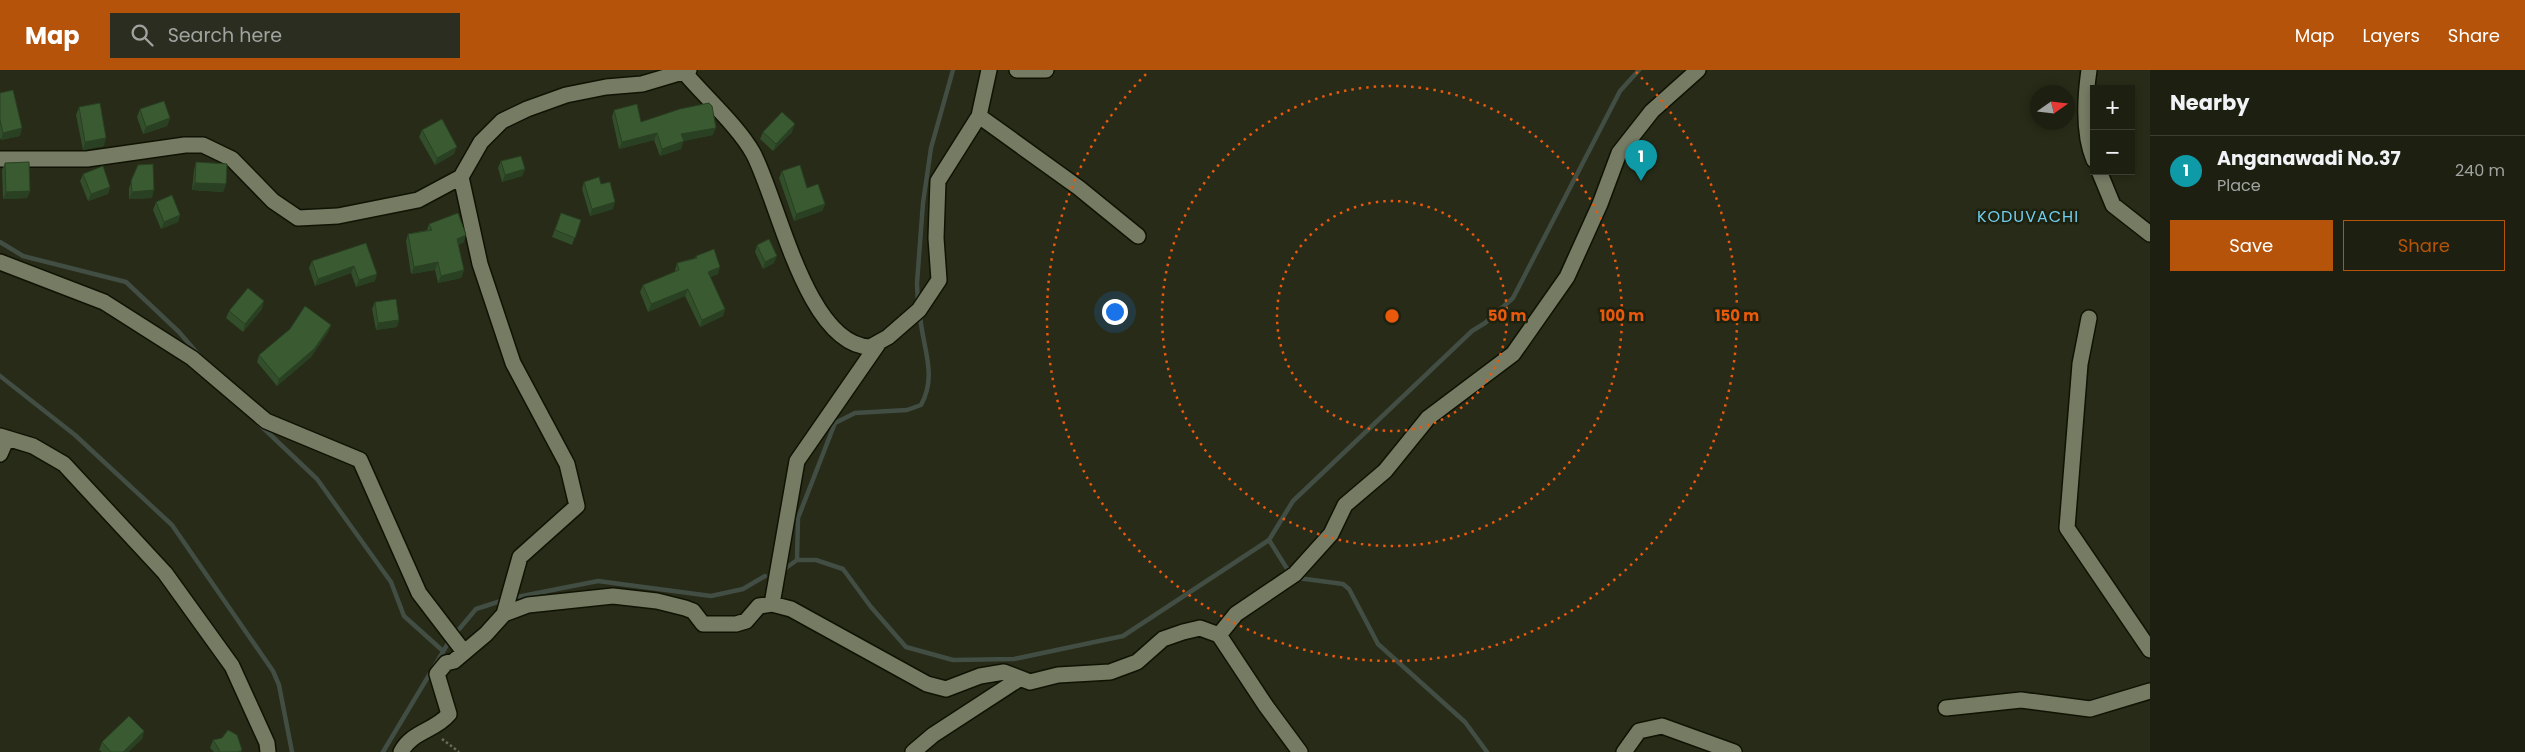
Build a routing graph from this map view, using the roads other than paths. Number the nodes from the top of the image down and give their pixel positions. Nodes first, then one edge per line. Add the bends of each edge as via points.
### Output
1 (989, 70) edge
2 (1017, 70) edge
3 (1046, 70) edge
4 (1698, 70) edge
5 (2089, 70) edge
6 (686, 71) edge
7 (979, 116) junction
8 (2090, 152) edge
9 (0, 159) edge
10 (2101, 175) edge
11 (462, 177) junction
12 (2150, 234) edge
13 (1138, 236) dead end
14 (0, 262) edge
15 (2089, 318) dead end
16 (878, 344) junction
17 (4, 437) edge
18 (0, 454) edge
19 (772, 604) junction
20 (504, 614) junction
21 (1220, 635) junction
22 (2150, 650) edge
23 (464, 652) junction
24 (1019, 678) junction
25 (2150, 691) edge
26 (1946, 708) dead end
27 (268, 752) edge
28 (401, 752) edge
29 (913, 752) edge
30 (1300, 752) edge
31 (1624, 752) edge
32 (1734, 752) edge

1 - 7 street
2 - 3 street
4 - 21 street via 1652,111 1619,153 1567,277 1510,357 1428,418 1385,471 1344,506 1331,534 1293,577 1236,614
5 - 8 street via 2086,104
6 - 11 street via 642,84 566,95 510,117 481,142
6 - 16 street via 753,152 796,269 821,312 849,342 864,347
7 - 13 street via 1079,188
7 - 16 street via 938,181 936,238 939,280 924,304
9 - 11 street via 87,159 185,145 202,146 232,159 273,202 298,218 338,216 418,200
10 - 12 street via 2113,205
11 - 20 street via 480,264 512,363 567,464 578,506 520,557
14 - 23 street via 104,302 192,358 266,420 360,460 419,593
15 - 22 street via 2080,364 2067,528
16 - 19 street via 797,461
17 - 18 street
17 - 27 street via 33,446 64,464 165,573 232,666 267,743
19 - 20 street via 760,606 746,621 736,624 703,624 693,611 685,608 613,596 528,606
19 - 24 street via 792,609 927,684 946,689 980,676 1004,672
20 - 23 street
21 - 24 street via 1200,628 1176,634 1163,639 1137,662 1110,672 1058,675 1030,682
21 - 30 street
23 - 28 street via 446,663 437,674 449,714 433,728 419,732
24 - 29 street
25 - 26 street via 2090,709 2021,700
31 - 32 street via 1639,731 1662,726

